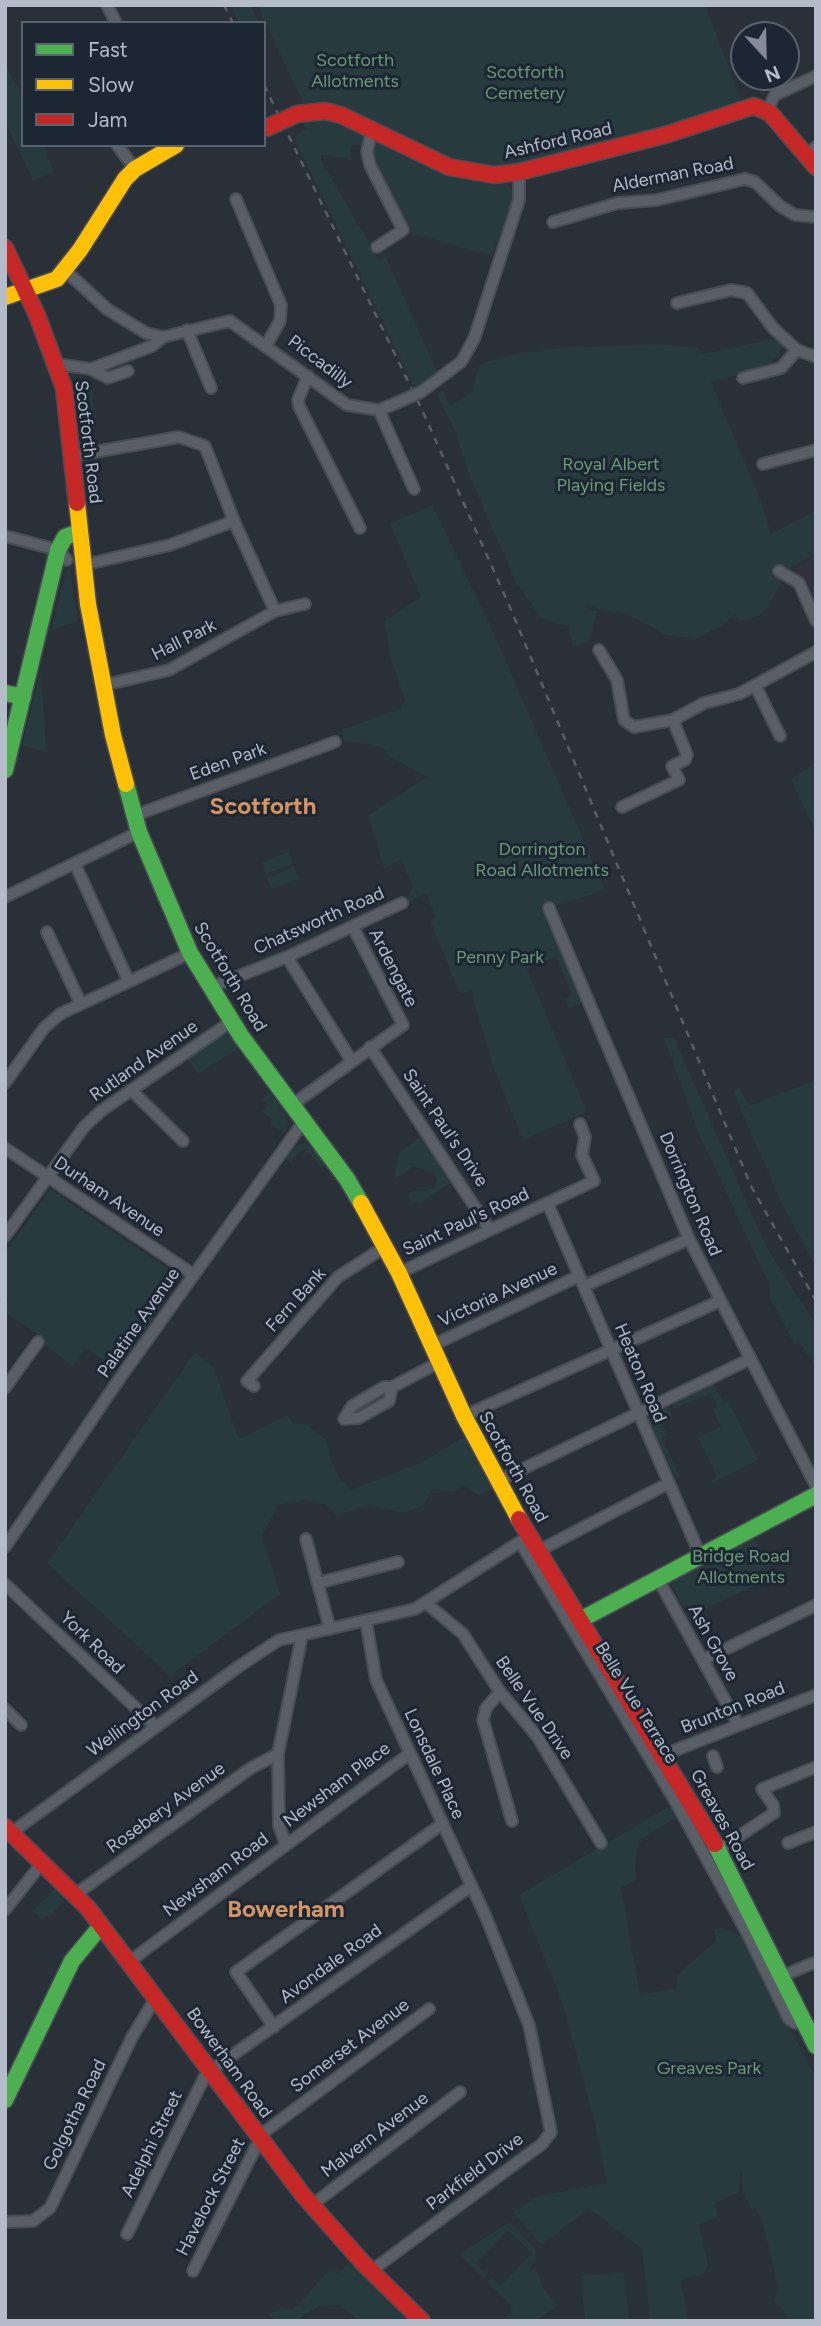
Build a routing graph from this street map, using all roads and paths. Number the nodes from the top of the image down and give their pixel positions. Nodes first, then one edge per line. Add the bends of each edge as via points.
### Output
1 (107, 5) edge
2 (115, 21) edge
3 (816, 76) edge
4 (767, 110) junction
5 (266, 128) edge
6 (372, 130) junction
7 (118, 147) edge
8 (173, 147) edge
9 (812, 157) edge
10 (135, 169) junction
11 (519, 172) junction
12 (236, 199) dead end
13 (816, 217) edge
14 (552, 222) dead end
15 (377, 247) dead end
16 (5, 248) edge
17 (65, 270) junction
18 (26, 291) junction
19 (712, 294) junction
20 (5, 297) edge
21 (677, 303) dead end
22 (715, 308) dead end
23 (187, 330) junction
24 (163, 337) junction
25 (267, 344) junction
26 (797, 350) junction
27 (816, 357) edge
28 (57, 364) junction
29 (91, 369) junction
30 (128, 371) dead end
31 (308, 376) junction
32 (743, 378) dead end
33 (211, 388) dead end
34 (379, 410) junction
35 (816, 450) edge
36 (72, 456) junction
37 (777, 460) junction
38 (763, 464) dead end
39 (781, 473) dead end
40 (414, 489) dead end
41 (234, 521) junction
42 (360, 528) dead end
43 (79, 532) junction
44 (5, 536) edge
45 (69, 561) junction
46 (779, 571) dead end
47 (305, 604) dead end
48 (275, 611) junction
49 (816, 621) edge
50 (599, 650) dead end
51 (816, 652) edge
52 (103, 685) junction
53 (755, 687) junction
54 (5, 693) edge
55 (23, 697) junction
56 (673, 720) junction
57 (780, 736) dead end
58 (335, 741) dead end
59 (5, 770) edge
60 (622, 807) dead end
61 (133, 816) junction
62 (139, 832) junction
63 (75, 864) junction
64 (5, 897) edge
65 (402, 903) dead end
66 (549, 908) dead end
67 (353, 927) junction
68 (47, 932) dead end
69 (190, 953) junction
70 (287, 957) junction
71 (128, 980) junction
72 (211, 987) junction
73 (80, 1002) junction
74 (232, 1021) junction
75 (370, 1047) junction
76 (351, 1060) junction
77 (5, 1083) edge
78 (131, 1090) junction
79 (292, 1105) junction
80 (304, 1121) junction
81 (580, 1124) dead end
82 (183, 1140) dead end
83 (5, 1148) edge
84 (48, 1177) junction
85 (548, 1204) junction
86 (490, 1230) junction
87 (5, 1236) edge
88 (689, 1239) junction
89 (386, 1247) junction
90 (399, 1273) junction
91 (194, 1275) junction
92 (581, 1281) junction
93 (720, 1301) junction
94 (38, 1342) dead end
95 (431, 1346) junction
96 (611, 1348) junction
97 (750, 1359) junction
98 (438, 1363) junction
99 (254, 1386) dead end
100 (392, 1387) dead end
101 (5, 1388) edge
102 (638, 1412) junction
103 (464, 1416) junction
104 (498, 1481) junction
105 (669, 1483) junction
106 (816, 1486) edge
107 (816, 1494) edge
108 (306, 1539) dead end
109 (529, 1543) junction
110 (5, 1547) edge
111 (701, 1557) junction
112 (398, 1562) dead end
113 (658, 1579) junction
114 (318, 1583) junction
115 (5, 1584) edge
116 (426, 1603) junction
117 (816, 1605) edge
118 (580, 1620) junction
119 (366, 1621) junction
120 (330, 1629) junction
121 (302, 1635) junction
122 (703, 1660) junction
123 (500, 1692) junction
124 (815, 1698) edge
125 (5, 1709) edge
126 (738, 1724) junction
127 (21, 1725) dead end
128 (155, 1726) junction
129 (278, 1754) junction
130 (410, 1754) junction
131 (663, 1755) junction
132 (816, 1767) edge
133 (512, 1821) dead end
134 (442, 1824) junction
135 (8, 1830) edge
136 (816, 1832) edge
137 (601, 1843) dead end
138 (788, 1843) dead end
139 (286, 1845) junction
140 (718, 1850) junction
141 (42, 1863) junction
142 (471, 1886) junction
143 (76, 1894) junction
144 (5, 1910) edge
145 (486, 1917) joint
146 (100, 1927) junction
147 (130, 1961) junction
148 (816, 1962) edge
149 (782, 1976) junction
150 (157, 1996) junction
151 (429, 2009) dead end
152 (803, 2021) junction
153 (274, 2026) junction
154 (815, 2041) edge
155 (211, 2071) junction
156 (460, 2092) dead end
157 (5, 2100) edge
158 (260, 2138) junction
159 (312, 2205) junction
160 (5, 2222) edge
161 (127, 2234) dead end
162 (193, 2271) dead end
163 (371, 2272) junction
164 (422, 2321) edge

1 - 2 street
3 - 4 street via 775,95
4 - 9 street
4 - 11 street, Ashford Road via 750,106 707,123
5 - 6 street, Ashford Road, bridge via 314,111 333,112
6 - 11 street, Ashford Road via 457,170 494,175
6 - 15 street via 367,152 370,165 403,230
7 - 10 street
8 - 10 street
10 - 17 street via 107,203
11 - 34 street, bridge via 519,200 474,339 461,362 421,392
12 - 25 street via 281,305 280,321
13 - 14 street, Alderman Road via 794,215 745,178 657,200 618,202 566,213
16 - 18 street, Scotforth Road
17 - 18 street via 57,279
17 - 24 street via 107,309 146,333
18 - 20 street
18 - 28 street, Scotforth Road
19 - 21 street
19 - 22 street
19 - 26 street via 747,293
23 - 24 street, Piccadilly
23 - 25 street, Piccadilly via 230,321
23 - 33 street
24 - 29 street, Piccadilly via 152,346
25 - 31 street, Piccadilly
26 - 27 street
26 - 32 street via 781,368
28 - 29 street, Piccadilly
28 - 36 street, Scotforth Road
29 - 30 street via 108,378
31 - 34 street, Piccadilly via 347,405
31 - 42 street via 299,406
34 - 40 street
35 - 37 street
36 - 41 street via 179,437 198,441 209,454
36 - 43 street, Scotforth Road
37 - 38 street
37 - 39 street
41 - 45 street via 170,545
41 - 48 street
43 - 45 street, Scotforth Road
43 - 45 street via 65,537
44 - 45 street
45 - 52 street, Scotforth Road
45 - 55 street
46 - 49 street via 799,583
47 - 48 street, Hall Park
48 - 52 street, Hall Park via 169,670
50 - 56 street via 617,680 624,720 629,725
51 - 53 street
52 - 61 street, Scotforth Road
53 - 56 street via 704,703
53 - 57 street
54 - 55 street
55 - 59 street
56 - 60 street via 687,755 672,766 679,780
58 - 61 street, Eden Park
61 - 62 street, Scotforth Road
62 - 63 street
62 - 69 street, Scotforth Road
63 - 64 street
63 - 71 street
65 - 67 street, Chatsworth Road
66 - 88 street, Dorrington Road
67 - 70 street, Chatsworth Road
67 - 75 street, Ardengate via 403,1025
68 - 73 street
69 - 71 street
69 - 72 street, Scotforth Road
70 - 72 street, Chatsworth Road
70 - 76 street
71 - 73 street
72 - 74 street, Scotforth Road
73 - 77 street via 44,1028
74 - 78 street, Rutland Avenue
74 - 79 street, Scotforth Road
75 - 76 street
75 - 86 street, Saint Paul's Drive
76 - 79 street
78 - 82 street
78 - 84 street, Rutland Avenue via 84,1127
79 - 80 street, Scotforth Road
80 - 89 street, Scotforth Road via 347,1179
80 - 91 street, Palatine Avenue
81 - 85 street, Saint Paul's Road via 585,1137 582,1156 598,1179
83 - 84 street, Durham Avenue
84 - 87 street, Rutland Avenue
84 - 91 street, Durham Avenue
85 - 86 street, Saint Paul's Road
85 - 92 street, Heaton Road
86 - 90 street, Saint Paul's Road
88 - 92 street, Victoria Avenue
88 - 93 street, Dorrington Road
89 - 90 street, Scotforth Road
89 - 99 street, Fern Bank via 338,1277 247,1381
90 - 95 street, Scotforth Road
91 - 110 street, Palatine Avenue
92 - 95 street, Victoria Avenue
92 - 96 street, Heaton Road
93 - 96 street
93 - 97 street, Dorrington Road
94 - 101 street
95 - 98 street, Scotforth Road
96 - 102 street, Heaton Road
96 - 103 street
97 - 102 street
97 - 106 street, Dorrington Road
98 - 100 street
98 - 103 street, Scotforth Road
102 - 104 street
102 - 105 street, Heaton Road
103 - 104 street, Scotforth Road
104 - 109 street, Scotforth Road
105 - 109 street
105 - 111 street, Heaton Road
107 - 111 street
108 - 114 street
109 - 116 street
109 - 118 street, Scotforth Road
109 - 152 street, Belle Vue Terrace via 674,1799 789,2019
111 - 113 street
112 - 114 street
113 - 118 street
113 - 122 street, Ash Grove
114 - 120 street
115 - 128 street, York Road
116 - 119 street
116 - 123 street, Belle Vue Drive via 463,1634
117 - 122 street
118 - 131 street, Greaves Road
119 - 120 street
119 - 130 street, Lonsdale Place via 376,1680
120 - 121 street
121 - 128 street, Wellington Road via 279,1640
121 - 129 street, Newsham Road
122 - 126 street, Ash Grove
123 - 133 street via 483,1720
123 - 137 street, Belle Vue Drive via 537,1736
124 - 126 street, Brunton Road
125 - 127 street
126 - 131 street, Brunton Road via 711,1752
128 - 135 street, Wellington Road
129 - 139 street, Newsham Road via 279,1826
129 - 143 street, Rosebery Avenue via 251,1768
130 - 134 street, Lonsdale Place
130 - 139 street, Newsham Place
131 - 140 street, Greaves Road
132 - 140 street via 762,1789 774,1813
134 - 142 street, Lonsdale Place
134 - 153 street via 236,1972
135 - 141 street, Bowerham Road
136 - 138 street
139 - 147 street, Newsham Road
140 - 149 street, Greaves Road
141 - 143 street, Bowerham Road
141 - 144 street
142 - 145 street, Lonsdale Place
142 - 153 street, Avondale Road
143 - 146 street, Bowerham Road
145 - 163 street, Parkfield Drive via 529,2025 551,2132 542,2144
146 - 147 street, Bowerham Road
146 - 157 street via 72,1961
147 - 150 street, Bowerham Road
148 - 149 street
149 - 152 street, Greaves Road
150 - 155 street, Bowerham Road
150 - 160 street, Golgotha Road via 132,2036 50,2208 33,2221
151 - 158 street, Somerset Avenue
152 - 154 street, Greaves Road
153 - 155 street, Avondale Road
155 - 158 street, Bowerham Road
155 - 161 street, Adelphi Street via 200,2083
156 - 159 street, Malvern Avenue
158 - 159 street, Bowerham Road
158 - 162 street, Havelock Street
159 - 163 street, Bowerham Road
163 - 164 street, Bowerham Road

